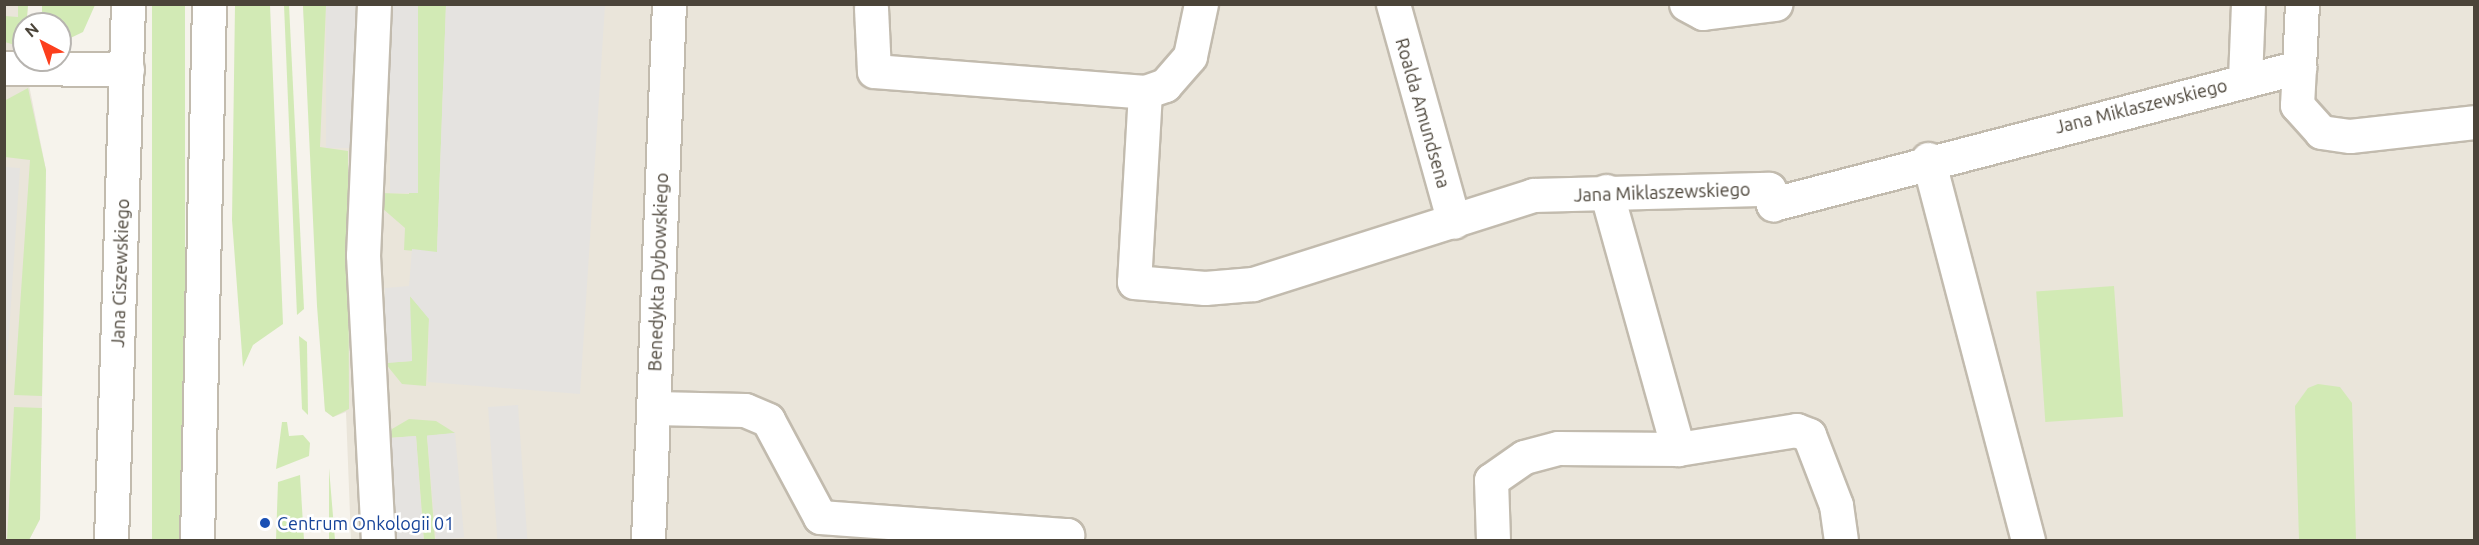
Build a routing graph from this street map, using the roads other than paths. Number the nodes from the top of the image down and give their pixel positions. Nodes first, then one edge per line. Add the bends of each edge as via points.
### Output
1 (128, 4) edge
2 (208, 4) edge
3 (374, 4) edge
4 (669, 4) edge
5 (1201, 4) edge
6 (1393, 4) edge
7 (1686, 4) edge
8 (1775, 4) edge
9 (2248, 4) edge
10 (2302, 4) edge
11 (871, 8) dead end
12 (2299, 67) junction
13 (4, 68) edge
14 (127, 69) junction
15 (2246, 79) junction
16 (1145, 92) junction
17 (2475, 122) edge
18 (1928, 159) junction
19 (1606, 192) junction
20 (1454, 222) junction
21 (654, 408) junction
22 (1678, 449) junction
23 (111, 540) edge
24 (197, 540) edge
25 (378, 540) edge
26 (648, 540) edge
27 (1067, 540) edge
28 (1493, 540) edge
29 (1841, 540) edge
30 (2028, 540) edge

1 - 14 street, Jana Ciszewskiego
2 - 24 street
3 - 25 street via 363,255
4 - 21 street, Benedykta Dybowskiego
5 - 16 street via 1191,56 1165,85
6 - 20 street, Roalda Amundsena
7 - 8 street via 1703,13
9 - 15 street, Jana Miklaszewskiego
10 - 12 street
11 - 16 street via 873,71
12 - 15 street
12 - 17 street via 2297,105 2321,132 2350,136
13 - 14 street
14 - 23 street, Jana Ciszewskiego
15 - 18 street, Jana Miklaszewskiego
16 - 20 street, Jana Miklaszewskiego via 1134,282 1205,288 1253,284
18 - 19 street, Jana Miklaszewskiego via 1773,204 1769,189
18 - 30 street
19 - 20 street, Jana Miklaszewskiego via 1533,195
19 - 22 street
21 - 26 street, Benedykta Dybowskiego
21 - 27 street via 745,410 768,420 820,517 1068,535
22 - 28 street via 1558,448 1524,457 1491,480
22 - 29 street via 1796,430 1809,435 1836,505

